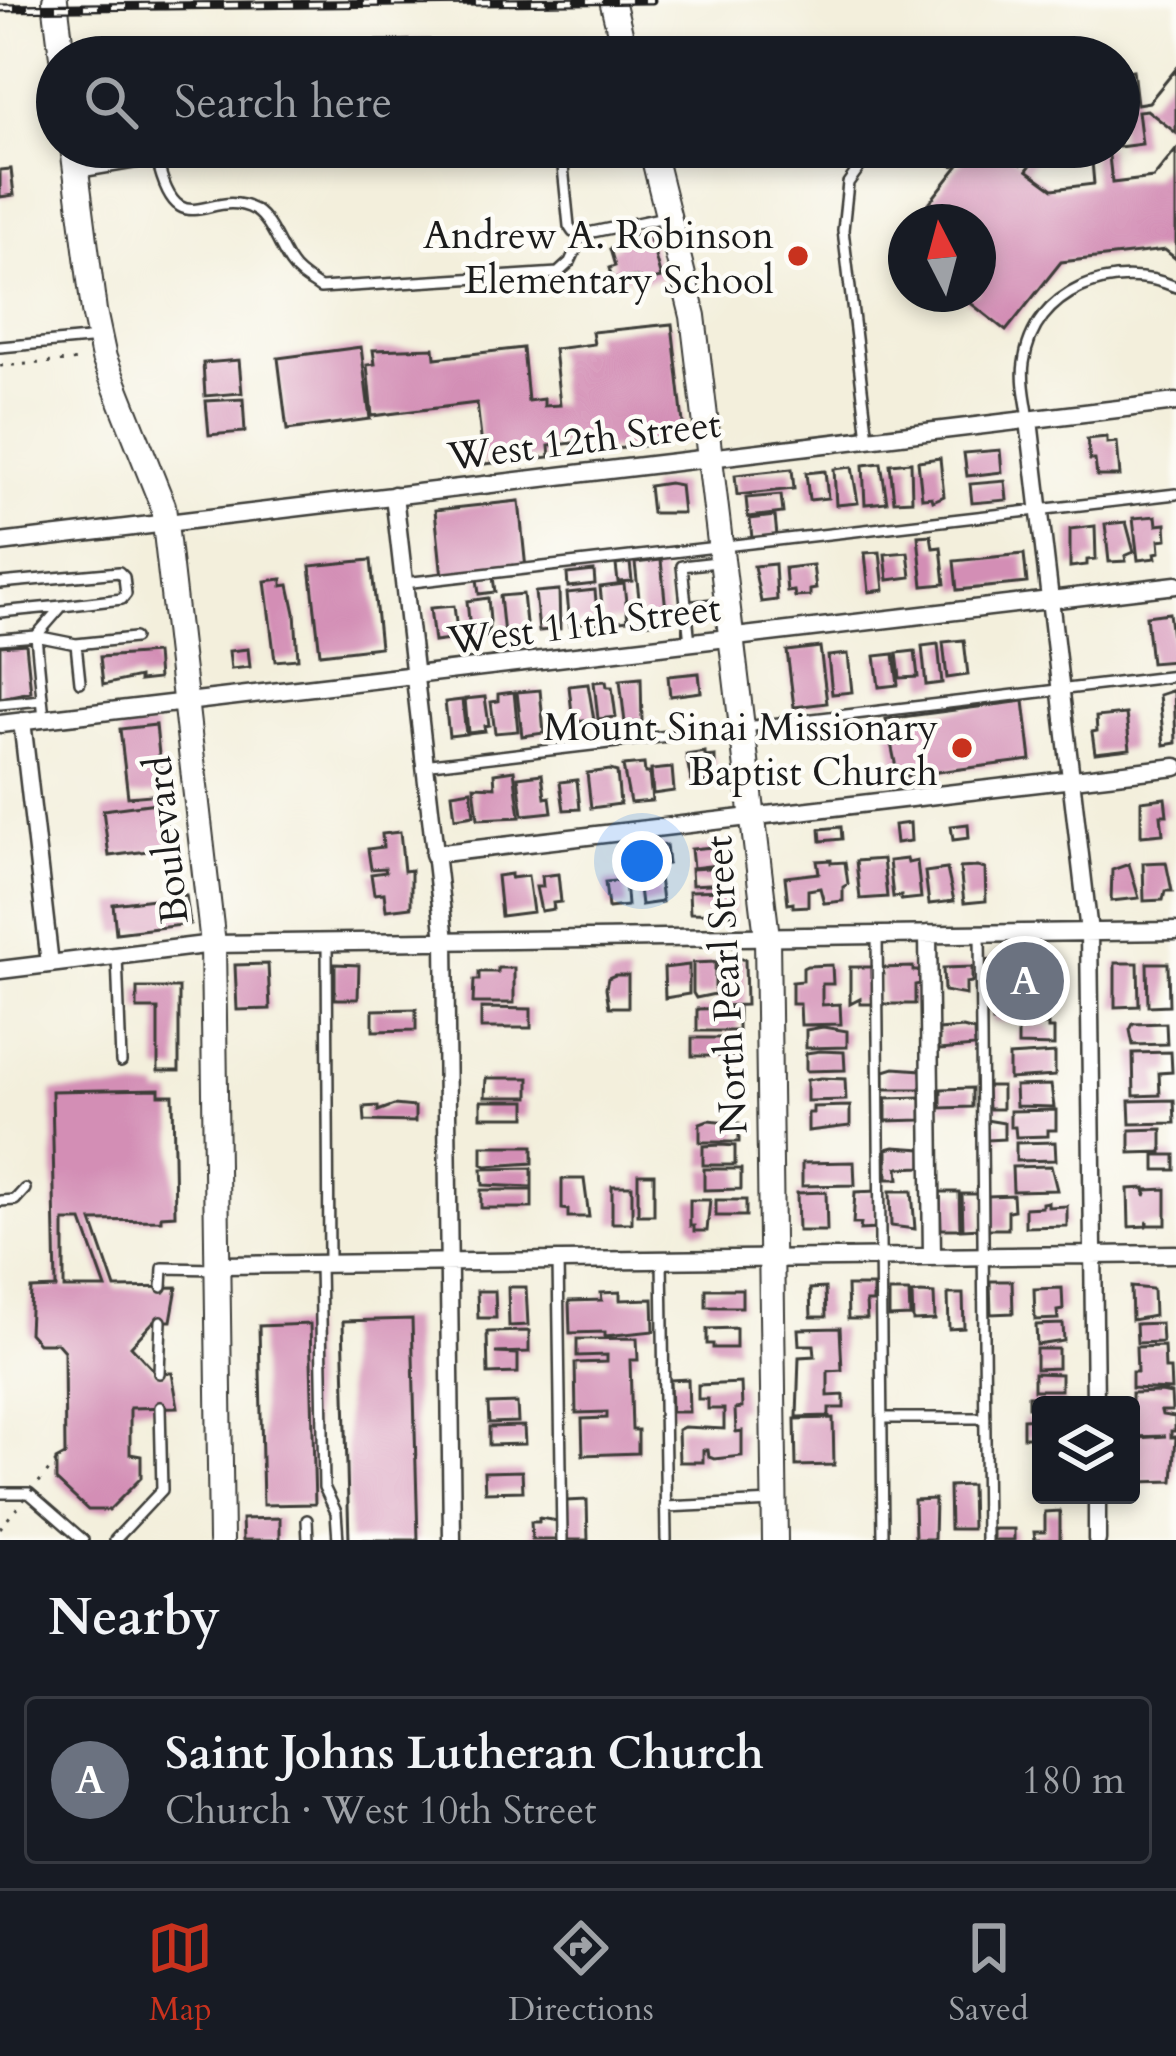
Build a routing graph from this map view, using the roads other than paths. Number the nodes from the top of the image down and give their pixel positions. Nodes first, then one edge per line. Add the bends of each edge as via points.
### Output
1 (55, 0) edge
2 (612, 0) edge
3 (59, 36) edge
4 (621, 36) edge
5 (76, 168) edge
6 (159, 168) edge
7 (562, 168) edge
8 (657, 168) edge
9 (859, 168) edge
10 (670, 216) junction
11 (583, 234) junction
12 (1176, 287) edge
13 (0, 347) edge
14 (102, 348) junction
15 (1176, 402) edge
16 (1029, 420) junction
17 (868, 439) junction
18 (710, 457) junction
19 (1176, 494) edge
20 (394, 495) junction
21 (1040, 511) junction
22 (165, 522) junction
23 (0, 543) edge
24 (722, 555) junction
25 (0, 583) edge
26 (404, 583) junction
27 (1176, 585) edge
28 (1051, 600) junction
29 (727, 602) junction
30 (62, 606) junction
31 (686, 607) junction
32 (0, 612) edge
33 (36, 636) junction
34 (134, 638) dead end
35 (731, 638) junction
36 (0, 639) edge
37 (690, 643) junction
38 (76, 644) junction
39 (414, 676) junction
40 (1176, 676) edge
41 (80, 682) dead end
42 (1061, 689) junction
43 (186, 702) junction
44 (0, 704) edge
45 (43, 709) junction
46 (22, 721) junction
47 (0, 724) edge
48 (742, 729) junction
49 (424, 765) junction
50 (1176, 767) edge
51 (1072, 779) junction
52 (753, 818) junction
53 (434, 854) junction
54 (1176, 931) edge
55 (1089, 932) junction
56 (980, 933) junction
57 (877, 934) junction
58 (928, 934) junction
59 (767, 937) junction
60 (445, 940) junction
61 (327, 942) junction
62 (213, 944) junction
63 (117, 956) junction
64 (50, 964) junction
65 (0, 970) edge
66 (121, 1062) dead end
67 (25, 1189) dead end
68 (0, 1201) edge
69 (1176, 1254) edge
70 (1093, 1255) junction
71 (932, 1256) junction
72 (985, 1256) junction
73 (881, 1257) junction
74 (771, 1258) junction
75 (662, 1259) junction
76 (559, 1260) junction
77 (449, 1263) junction
78 (324, 1264) junction
79 (216, 1268) junction
80 (162, 1287) dead end
81 (161, 1321) dead end
82 (159, 1373) dead end
83 (1095, 1396) edge
84 (160, 1407) dead end
85 (883, 1418) junction
86 (986, 1418) junction
87 (0, 1493) edge
88 (774, 1502) junction
89 (1097, 1504) edge
90 (665, 1507) junction
91 (308, 1520) dead end
92 (221, 1535) edge
93 (83, 1540) edge
94 (116, 1540) edge
95 (308, 1540) edge
96 (338, 1540) edge
97 (452, 1540) edge
98 (562, 1540) edge
99 (666, 1540) edge
100 (775, 1540) edge
101 (884, 1540) edge
102 (986, 1540) edge
103 (1097, 1540) edge

1 - 3 street
2 - 4 street
5 - 14 street, Boulevard
6 - 11 lane via 173,203 261,213 294,270 320,287 557,273
7 - 11 lane via 568,226
8 - 10 street, North Pearl Street
9 - 17 lane via 848,183 843,230
10 - 11 lane
10 - 18 street, North Pearl Street via 693,316
12 - 16 lane via 1134,275 1105,278 1059,300 1036,328 1024,363
13 - 14 lane
14 - 22 street, Boulevard
15 - 16 street, West 12th Street
16 - 17 street, West 12th Street
16 - 21 street
17 - 18 street, West 12th Street
18 - 20 street, West 12th Street
18 - 24 street, North Pearl Street
19 - 21 lane
20 - 22 street, West 12th Street
20 - 26 street
21 - 24 lane
21 - 28 street
22 - 23 street, West 12th Street
22 - 43 street, Boulevard
24 - 26 lane
24 - 29 street, North Pearl Street
24 - 31 lane via 682,566
25 - 30 lane via 124,577 122,599
26 - 39 street
27 - 28 street, West 11th Street
28 - 35 street, West 11th Street
28 - 42 street
29 - 31 lane
29 - 35 street, North Pearl Street
30 - 32 lane
30 - 33 lane
31 - 37 lane
33 - 36 lane
33 - 38 lane
33 - 45 lane
34 - 38 lane
35 - 37 street, West 11th Street
35 - 48 street, North Pearl Street
37 - 39 street, West 11th Street
38 - 41 lane
39 - 43 street, West 11th Street
39 - 49 street
40 - 42 lane
42 - 48 lane
42 - 51 street
43 - 45 street, West 11th Street
43 - 62 street, Boulevard
44 - 45 lane
45 - 46 street, West 11th Street
46 - 47 street, West 11th Street
46 - 64 street
48 - 49 lane
48 - 52 street, North Pearl Street
49 - 53 street
50 - 51 street
51 - 52 street
51 - 55 street
52 - 53 street
52 - 59 street, North Pearl Street
53 - 60 street
54 - 55 street
55 - 56 street
55 - 70 street
56 - 58 street
56 - 72 lane
57 - 58 street
57 - 59 street
57 - 73 lane
58 - 71 street
59 - 60 street
59 - 74 street, North Pearl Street
60 - 61 street
60 - 77 street
61 - 62 street
61 - 78 lane
62 - 63 street
62 - 79 street, Boulevard
63 - 64 street
63 - 66 lane
64 - 65 street
67 - 68 lane
69 - 70 street
70 - 72 street
70 - 83 street
71 - 72 street
71 - 73 street
72 - 86 lane
73 - 74 street
73 - 85 lane
74 - 75 street
74 - 88 street, North Pearl Street
75 - 76 street
75 - 90 lane
76 - 77 street
76 - 98 lane
77 - 78 street
77 - 97 street
78 - 79 street
78 - 96 lane via 324,1487
79 - 80 lane via 163,1268
79 - 92 street, Boulevard
81 - 82 lane
84 - 94 lane via 162,1490
85 - 86 lane
85 - 101 lane
86 - 102 lane
87 - 93 lane via 29,1493
88 - 90 lane
88 - 100 street, North Pearl Street
89 - 103 street
90 - 99 lane
91 - 95 lane

